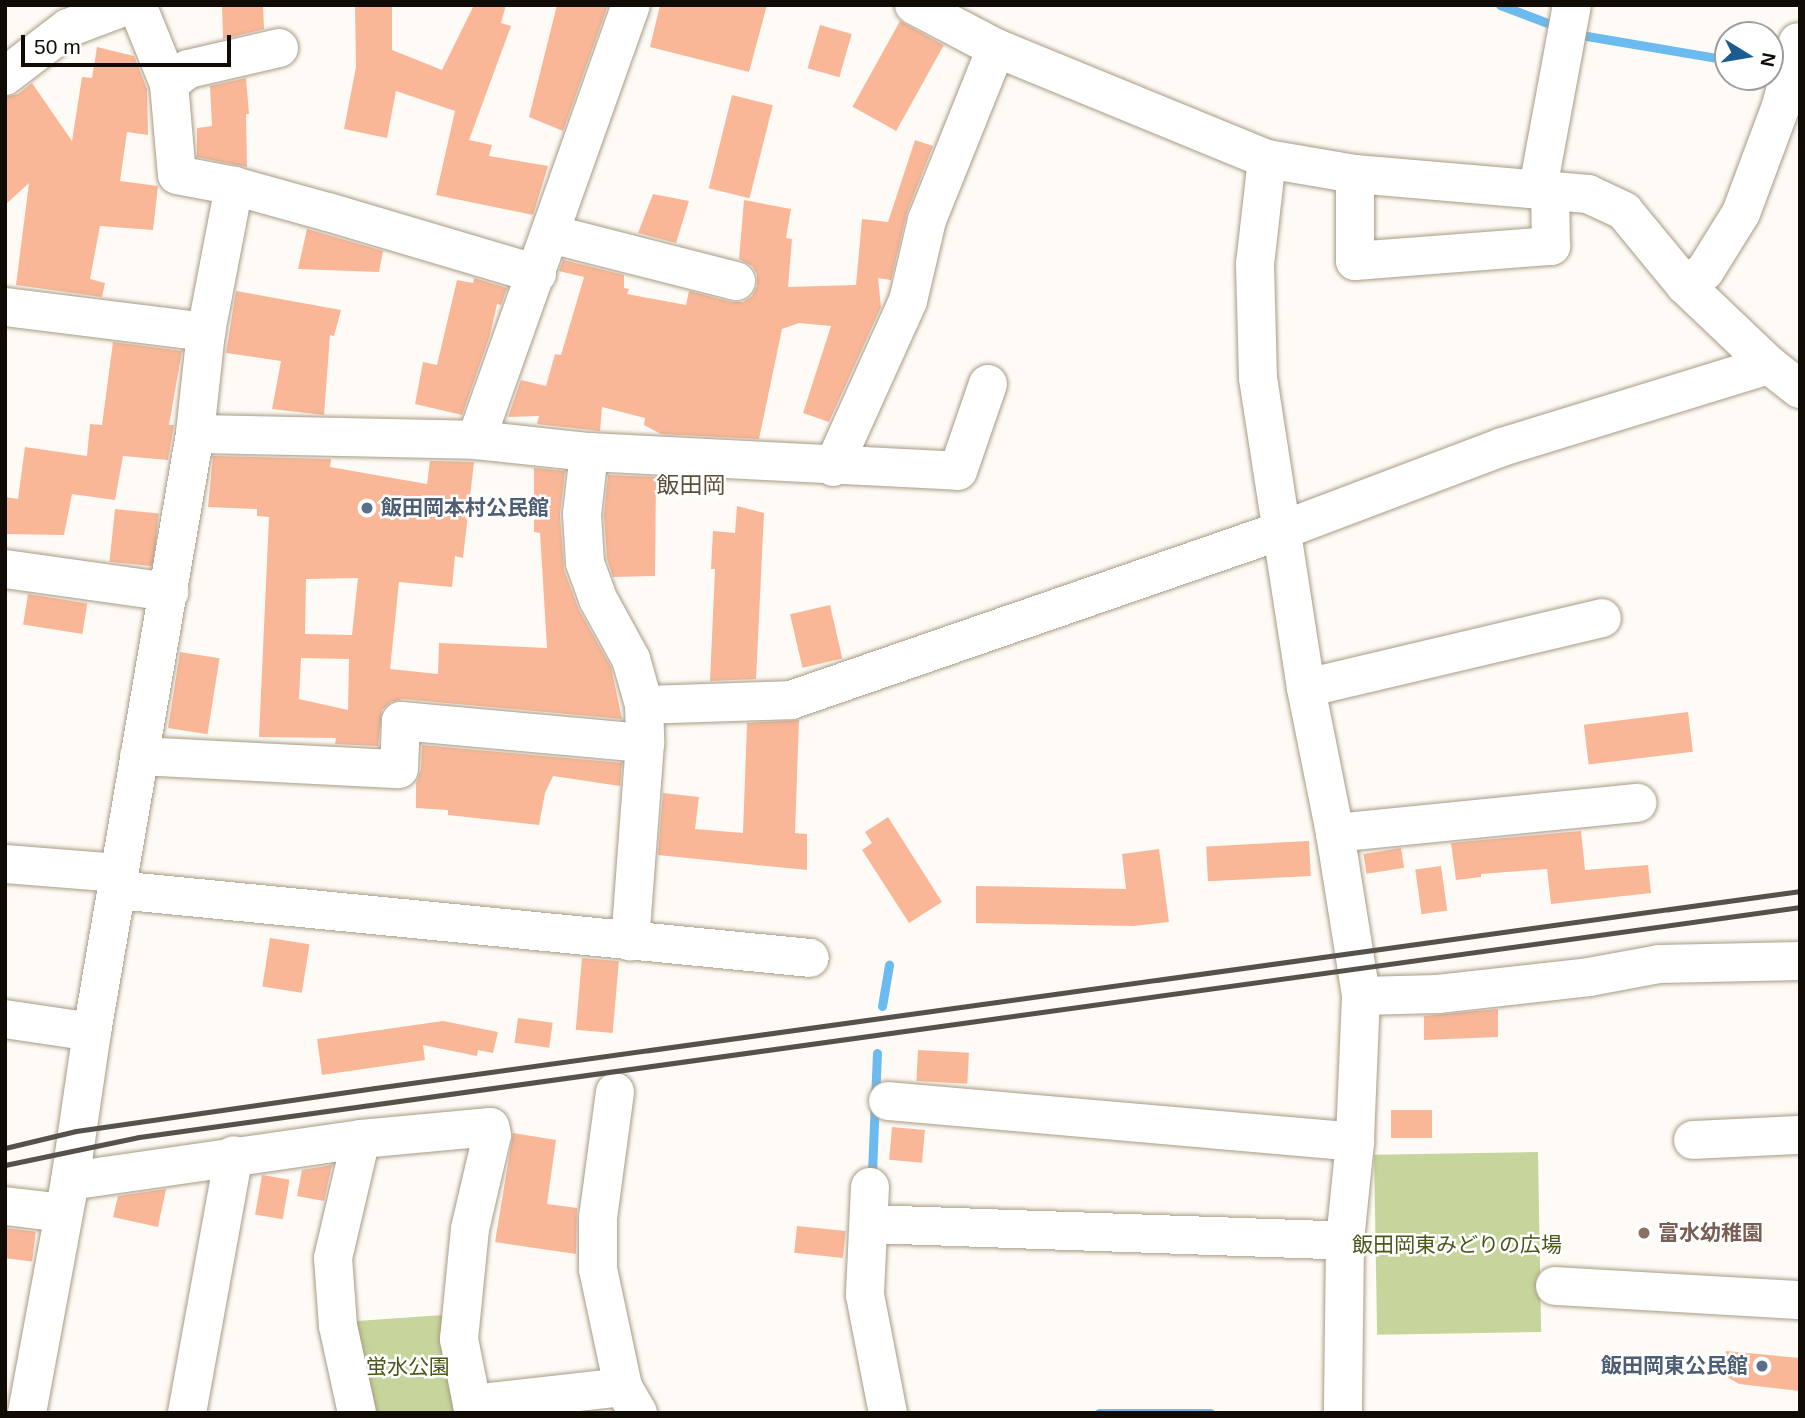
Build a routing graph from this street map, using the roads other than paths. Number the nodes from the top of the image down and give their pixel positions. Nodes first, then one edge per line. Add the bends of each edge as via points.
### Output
1 (129, 5) edge
2 (137, 5) edge
3 (631, 5) edge
4 (914, 5) edge
5 (1569, 23) edge
6 (279, 48) dead end
7 (996, 48) junction
8 (5, 76) edge
9 (1792, 79) edge
10 (169, 84) junction
11 (1267, 159) junction
12 (1355, 174) junction
13 (234, 186) junction
14 (1544, 188) junction
15 (551, 234) junction
16 (537, 274) junction
17 (736, 281) dead end
18 (1685, 285) junction
19 (5, 307) edge
20 (206, 332) junction
21 (1769, 365) junction
22 (988, 384) dead end
23 (1800, 389) edge
24 (195, 434) junction
25 (476, 440) junction
26 (589, 452) junction
27 (833, 467) junction
28 (1280, 531) junction
29 (5, 569) edge
30 (169, 592) junction
31 (1602, 618) dead end
32 (1306, 688) junction
33 (644, 705) junction
34 (645, 743) junction
35 (139, 756) junction
36 (1638, 803) dead end
37 (1335, 833) junction
38 (5, 864) edge
39 (118, 882) junction
40 (629, 941) junction
41 (810, 958) dead end
42 (1800, 961) edge
43 (1361, 996) junction
44 (5, 1019) edge
45 (92, 1032) junction
46 (615, 1093) dead end
47 (888, 1101) dead end
48 (1800, 1135) edge
49 (361, 1139) junction
50 (1693, 1140) dead end
51 (1355, 1142) junction
52 (234, 1155) junction
53 (870, 1186) dead end
54 (66, 1197) junction
55 (5, 1206) edge
56 (869, 1224) junction
57 (1345, 1241) junction
58 (1555, 1286) dead end
59 (1800, 1300) edge
60 (631, 1400) edge
61 (20, 1408) edge
62 (187, 1413) edge
63 (357, 1413) edge
64 (888, 1413) edge
65 (1343, 1413) edge

1 - 8 street via 68,28
2 - 10 street
3 - 15 street
4 - 7 street
5 - 14 street
6 - 10 street via 188,69
7 - 11 street
7 - 27 street via 927,220 908,301
9 - 18 street via 1741,213 1704,271
10 - 13 street via 177,175
11 - 12 street
11 - 28 street via 1255,264 1258,378
12 - 14 street
12 - 14 street via 1355,261 1550,246
13 - 16 street
13 - 20 street
14 - 18 street via 1588,194 1624,211
15 - 16 street
15 - 17 street
16 - 25 street
18 - 21 street
19 - 20 street
20 - 24 street
21 - 23 street
21 - 28 street via 1502,447
22 - 27 street via 958,471
24 - 25 street
24 - 30 street
25 - 26 street
26 - 27 street
26 - 33 street via 582,514 585,563 598,599 631,659
28 - 32 street
28 - 33 street via 791,700
29 - 30 street
30 - 35 street
31 - 32 street
32 - 37 street
33 - 34 street
34 - 35 street via 401,721 399,769
34 - 40 street
35 - 39 street
36 - 37 street
37 - 43 street
38 - 39 street
39 - 40 street
39 - 45 street
40 - 41 street
42 - 43 street via 1659,964 1452,993
43 - 51 street
44 - 45 street
45 - 54 street
46 - 60 street via 598,1218 598,1269
47 - 51 street
48 - 50 street
49 - 52 street
49 - 60 street via 490,1127 492,1135 470,1229 459,1339 472,1404
49 - 63 street via 333,1258 338,1326
51 - 57 street
52 - 54 street
52 - 62 street
53 - 56 street
54 - 55 street
54 - 61 street
56 - 57 street
56 - 64 street via 865,1295
57 - 65 street
58 - 59 street

